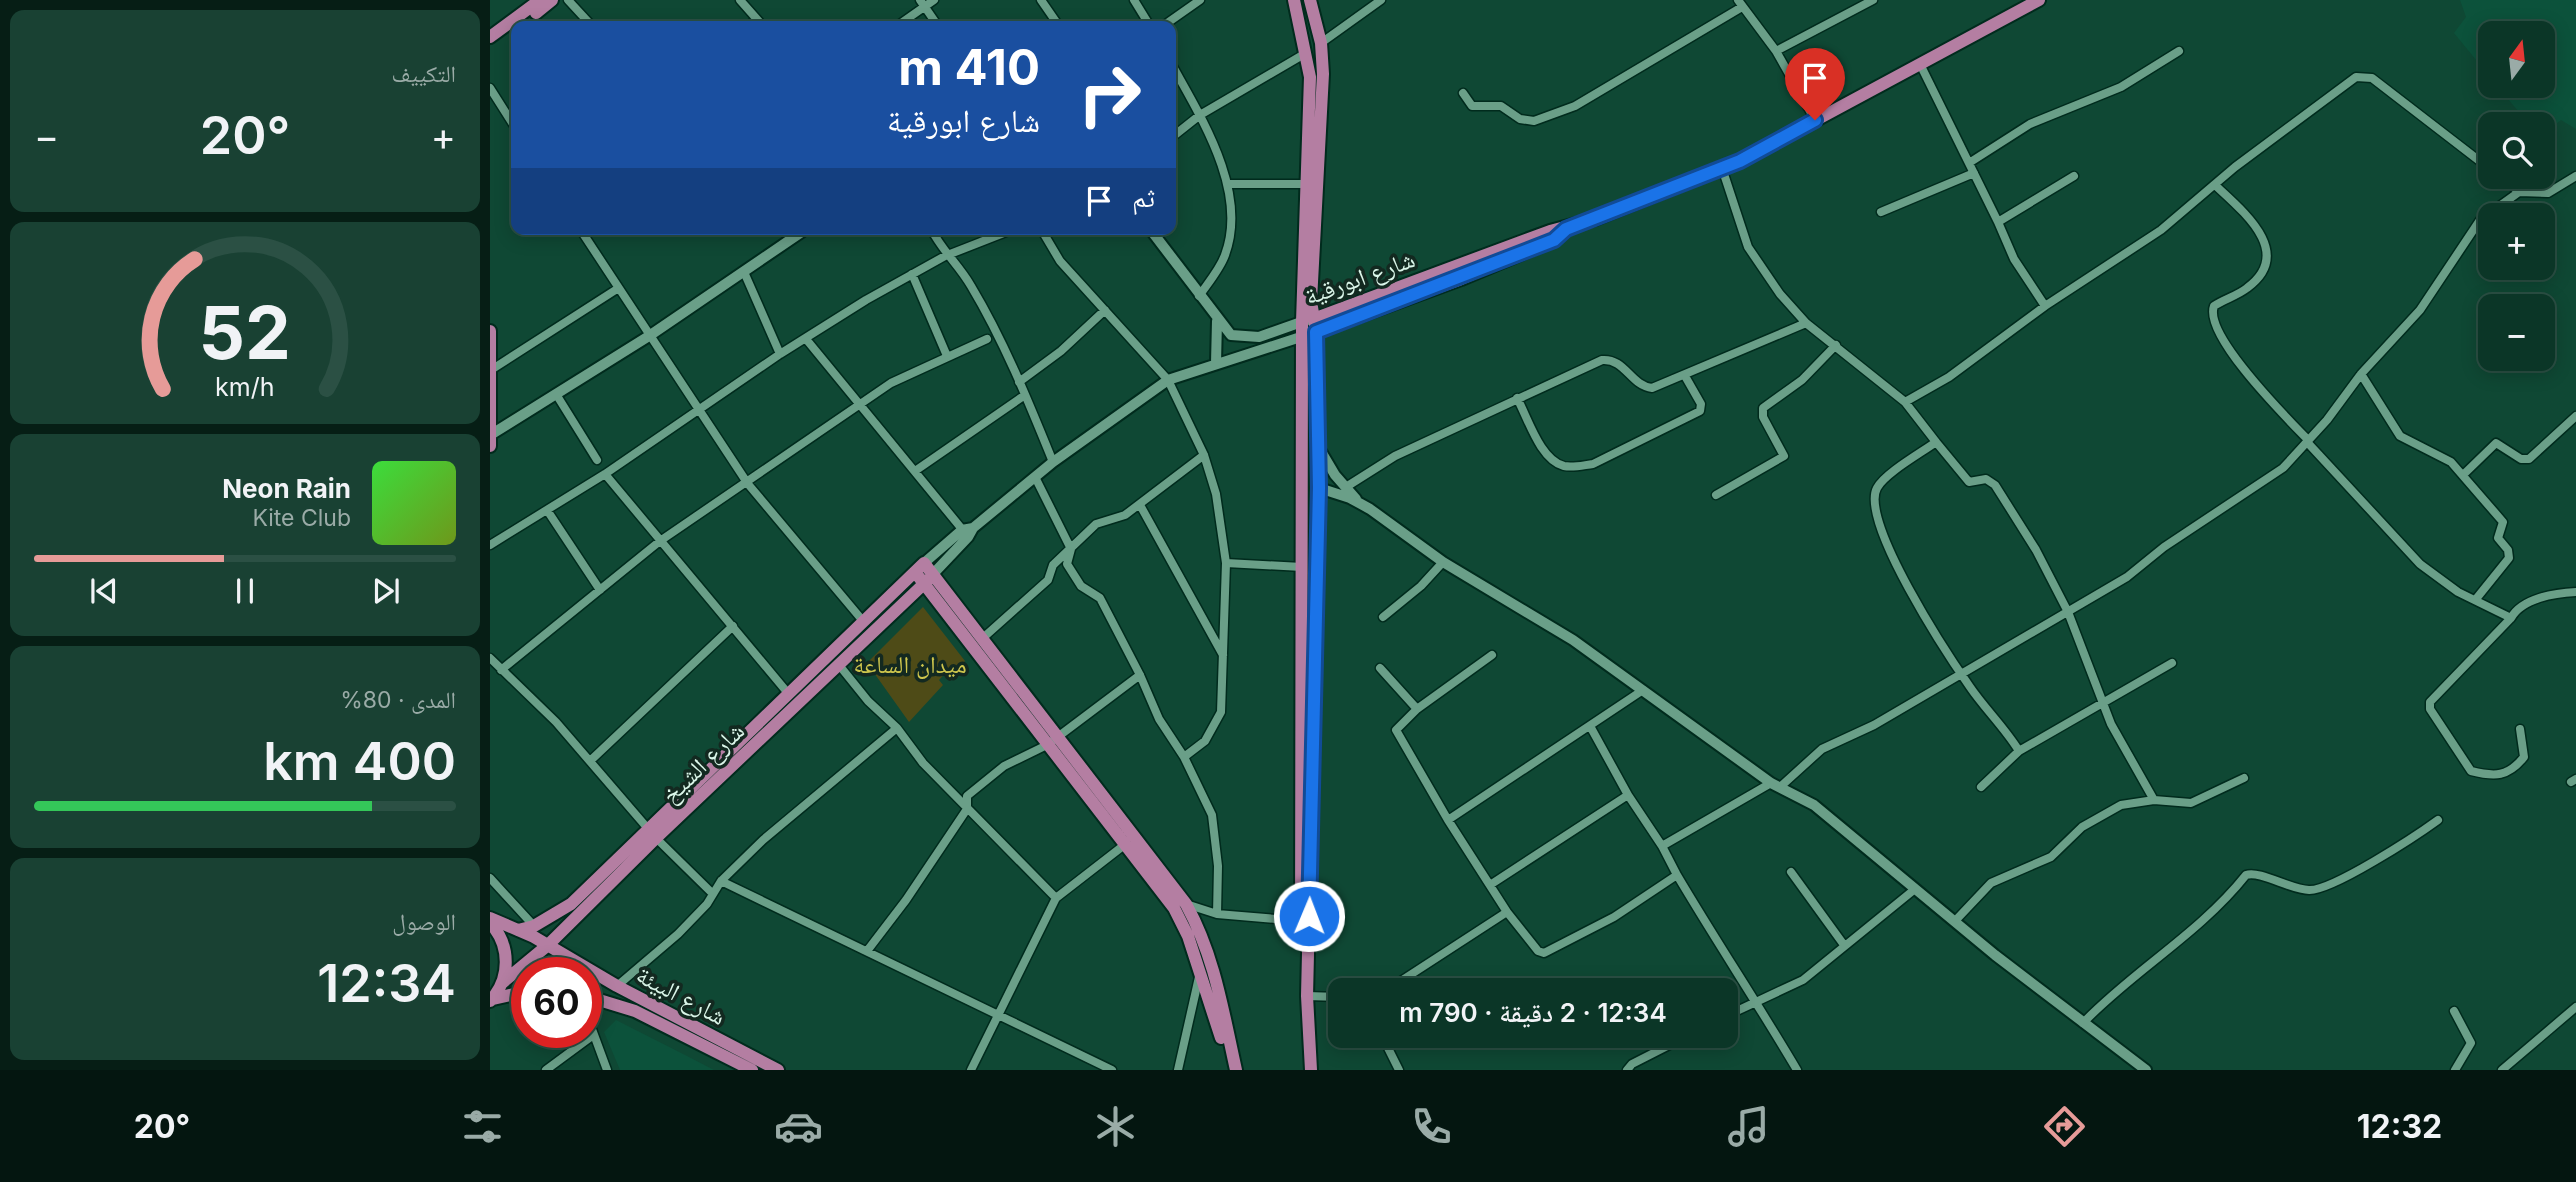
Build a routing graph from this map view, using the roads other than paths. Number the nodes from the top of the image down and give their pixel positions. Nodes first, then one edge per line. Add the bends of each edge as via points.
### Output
1 (540, 0) edge
2 (552, 0) edge
3 (568, 0) edge
4 (740, 0) edge
5 (934, 0) edge
6 (1041, 0) edge
7 (1134, 0) edge
8 (1200, 0) edge
9 (1294, 0) edge
10 (1310, 0) edge
11 (1381, 0) edge
12 (1874, 0) edge
13 (2039, 0) edge
14 (922, 3) edge
15 (1740, 4) edge
16 (511, 21) edge
17 (512, 21) edge
18 (525, 21) edge
19 (587, 21) edge
20 (758, 21) edge
21 (902, 21) edge
22 (935, 21) edge
23 (1056, 21) edge
24 (1147, 21) edge
25 (1170, 21) edge
26 (511, 31) edge
27 (490, 37) edge
28 (1321, 43) junction
29 (490, 45) edge
30 (1776, 51) junction
31 (2179, 51) dead end
32 (1306, 53) junction
33 (1920, 64) junction
34 (1176, 72) edge
35 (490, 88) edge
36 (1463, 93) dead end
37 (1200, 115) junction
38 (1815, 120) junction
39 (511, 121) edge
40 (1176, 134) edge
41 (2478, 160) edge
42 (1969, 163) junction
43 (1722, 168) junction
44 (1974, 173) junction
45 (2074, 176) dead end
46 (2576, 176) edge
47 (1227, 184) junction
48 (1305, 184) junction
49 (2215, 185) junction
50 (2515, 189) edge
51 (2519, 192) junction
52 (1881, 212) dead end
53 (1998, 222) junction
54 (584, 235) edge
55 (797, 235) edge
56 (934, 235) edge
57 (999, 235) edge
58 (1045, 235) edge
59 (1154, 235) edge
60 (945, 256) junction
61 (744, 272) junction
62 (912, 274) junction
63 (617, 289) junction
64 (1199, 296) junction
65 (2045, 306) junction
66 (1105, 310) junction
67 (1217, 318) junction
68 (1806, 323) junction
69 (1310, 324) junction
70 (490, 331) edge
71 (649, 336) junction
72 (1302, 336) junction
73 (806, 339) junction
74 (987, 339) dead end
75 (1836, 345) junction
76 (780, 354) junction
77 (947, 356) junction
78 (1216, 363) junction
79 (491, 370) edge
80 (2361, 374) junction
81 (1685, 376) junction
82 (1168, 380) junction
83 (1019, 382) junction
84 (556, 394) junction
85 (1025, 395) junction
86 (1517, 398) junction
87 (1905, 402) junction
88 (860, 405) junction
89 (699, 410) junction
90 (2576, 416) edge
91 (491, 440) edge
92 (2307, 441) junction
93 (1936, 442) junction
94 (1319, 448) junction
95 (1204, 455) junction
96 (597, 460) dead end
97 (1053, 462) junction
98 (915, 471) junction
99 (605, 474) junction
100 (2464, 474) junction
101 (1035, 477) junction
102 (748, 484) junction
103 (1302, 487) junction
104 (1319, 488) junction
105 (1346, 488) junction
106 (1716, 495) dead end
107 (1361, 503) junction
108 (1140, 505) junction
109 (547, 510) junction
110 (967, 532) junction
111 (660, 541) junction
112 (490, 545) edge
113 (1071, 549) junction
114 (1443, 562) junction
115 (1226, 563) junction
116 (1302, 566) junction
117 (919, 567) junction
118 (929, 579) junction
119 (600, 590) junction
120 (2576, 592) edge
121 (2476, 599) junction
122 (2068, 612) junction
123 (1383, 617) dead end
124 (2511, 618) junction
125 (863, 621) junction
126 (733, 625) junction
127 (984, 637) junction
128 (1492, 655) dead end
129 (490, 658) edge
130 (1225, 658) junction
131 (2172, 663) dead end
132 (839, 665) junction
133 (1380, 668) dead end
134 (501, 670) junction
135 (1140, 675) junction
136 (1963, 675) junction
137 (1643, 690) junction
138 (787, 692) junction
139 (2102, 702) junction
140 (1417, 709) junction
141 (1590, 726) junction
142 (897, 728) junction
143 (2521, 729) dead end
144 (1052, 741) junction
145 (2019, 751) junction
146 (1184, 757) junction
147 (590, 761) junction
148 (2244, 778) dead end
149 (1776, 785) junction
150 (1981, 787) dead end
151 (1628, 795) junction
152 (2154, 800) junction
153 (967, 809) junction
154 (1448, 820) junction
155 (2438, 820) dead end
156 (652, 833) junction
157 (1123, 846) junction
158 (1662, 846) junction
159 (1791, 872) dead end
160 (1677, 875) junction
161 (490, 878) edge
162 (721, 880) junction
163 (1490, 885) junction
164 (1914, 889) junction
165 (713, 894) junction
166 (1056, 898) junction
167 (1186, 904) junction
168 (1507, 912) junction
169 (1217, 914) junction
170 (490, 920) edge
171 (1300, 921) junction
172 (1955, 921) junction
173 (534, 926) junction
174 (518, 930) junction
175 (548, 945) junction
176 (1844, 945) junction
177 (867, 951) junction
178 (566, 957) edge
179 (1201, 972) junction
180 (602, 977) edge
181 (1405, 978) edge
182 (502, 983) junction
183 (617, 986) junction
184 (511, 995) edge
185 (1307, 996) junction
186 (1328, 997) edge
187 (491, 1000) edge
188 (1755, 1000) junction
189 (602, 1001) edge
190 (2576, 1007) edge
191 (1738, 1009) edge
192 (2454, 1011) dead end
193 (996, 1015) junction
194 (2082, 1023) junction
195 (575, 1048) edge
196 (598, 1048) edge
197 (1388, 1048) edge
198 (1663, 1048) edge
199 (737, 1056) junction
200 (546, 1070) edge
201 (607, 1070) edge
202 (752, 1070) edge
203 (778, 1070) edge
204 (971, 1070) edge
205 (1112, 1070) edge
206 (1178, 1070) edge
207 (1233, 1070) edge
208 (1309, 1070) edge
209 (1399, 1070) edge
210 (1627, 1070) edge
211 (1797, 1070) edge
212 (2146, 1070) edge
213 (2455, 1070) edge
214 (2502, 1070) edge

1 - 17 main road
2 - 18 main road
3 - 19 street
4 - 20 street
5 - 14 street
6 - 23 street
7 - 24 street
8 - 25 street
9 - 32 main road
10 - 28 main road
11 - 28 street
12 - 30 street
13 - 33 main road, شارع ابورقية
14 - 21 street
14 - 22 street
15 - 30 street
15 - 36 street via 1575,106 1546,118 1520,119 1496,105 1472,106
16 - 27 main road
26 - 29 main road
28 - 69 main road
30 - 38 street
31 - 42 street via 2121,87 2030,124
32 - 37 street
32 - 48 main road via 1310,77
33 - 38 main road, شارع ابورقية
33 - 42 street
34 - 37 street
35 - 39 street
37 - 40 street
37 - 47 street
38 - 43 main road, شارع ابورقية
41 - 49 street via 2362,75
42 - 44 street
43 - 68 street via 1748,247
43 - 69 main road, شارع ابورقية via 1566,229 1554,240 1472,274
44 - 52 street
44 - 53 street
45 - 53 street
46 - 51 street via 2548,193
47 - 48 street
47 - 64 street via 1231,217 1225,256
48 - 69 main road
49 - 65 street via 2123,257
49 - 92 street via 2251,221 2268,258 2260,277 2214,306 2213,319 2245,373
50 - 51 street
51 - 80 street via 2480,220 2420,310
53 - 65 street via 2014,259
54 - 63 street
55 - 61 street
56 - 60 street
57 - 60 street
58 - 66 street via 1060,261
59 - 64 street, شارع ابورقية
60 - 62 street
60 - 83 street via 971,286
61 - 71 street
61 - 76 street
62 - 73 street
62 - 77 street
63 - 71 street
63 - 79 street
64 - 67 street, شارع ابورقية
65 - 87 street via 1949,377
66 - 82 street
66 - 83 street
67 - 69 street, شارع ابورقية via 1231,335 1249,338
67 - 78 street
68 - 75 street
68 - 81 street
69 - 72 main road
69 - 94 main road
70 - 79 main road
71 - 84 street
71 - 89 street
72 - 78 street, شارع ابورقية
72 - 103 main road
73 - 76 street
73 - 88 street
74 - 77 street
75 - 87 street
75 - 106 street via 1802,380 1763,408 1763,417 1784,456
76 - 89 street
77 - 88 street via 891,383
78 - 82 street, شارع ابورقية
79 - 91 main road
80 - 92 street
80 - 100 street via 2400,436 2444,457
81 - 86 street via 1647,388 1615,360 1602,360
81 - 86 street via 1701,404 1700,411 1592,464 1576,467 1550,457
82 - 95 street
82 - 97 street, شارع ابورقية
83 - 85 street
84 - 91 street
84 - 96 street
85 - 97 street
85 - 98 street
86 - 105 street via 1395,456
87 - 93 street
88 - 98 street
88 - 102 street
89 - 99 street
89 - 102 street
90 - 100 street via 2533,457 2521,459 2498,443
92 - 121 street via 2420,564 2458,592
92 - 122 street via 2283,468 2127,577
93 - 122 street via 1969,482 1986,479 1995,485
93 - 136 street via 1884,480 1875,496 1892,557
94 - 104 main road
94 - 105 street
95 - 108 street
95 - 115 street via 1216,494
97 - 101 street, شارع ابورقية
98 - 110 street
99 - 109 street
99 - 111 street
100 - 121 street via 2503,522 2498,538 2510,558
101 - 110 street, شارع ابورقية
101 - 113 street
102 - 111 street
102 - 125 street
103 - 104 main road
103 - 116 main road
104 - 107 street
104 - 185 main road
105 - 107 street
107 - 114 street
108 - 113 street via 1096,524
108 - 130 street
109 - 112 street
109 - 119 street
110 - 117 street
110 - 118 street
111 - 119 street
111 - 126 street
113 - 127 street via 1053,565 1048,580
113 - 135 street via 1067,564 1081,586 1100,598
114 - 123 street
114 - 137 street via 1573,640
115 - 116 street
115 - 130 street
116 - 171 main road
117 - 118 main road
117 - 125 main road, شارع الشيخ
118 - 127 main road
118 - 132 main road, شارع الشيخ
118 - 144 main road
119 - 134 street
120 - 124 street via 2534,601
121 - 124 street
122 - 136 street
122 - 139 street
124 - 143 street via 2433,696 2429,706 2471,771 2502,776 2514,770 2524,757
125 - 138 main road, شارع الشيخ
126 - 138 street
126 - 147 street
127 - 144 main road
128 - 140 street
129 - 134 street
130 - 146 street via 1219,719 1205,741
131 - 139 street
132 - 142 street
132 - 156 main road, شارع الشيخ
133 - 140 street
134 - 147 street
135 - 144 street
135 - 146 street via 1159,719
136 - 145 street
136 - 149 street via 1822,749
137 - 141 street
137 - 149 street
138 - 156 main road, شارع الشيخ
139 - 145 street
139 - 152 street
140 - 154 street via 1396,733
141 - 151 street
141 - 154 street
142 - 153 street
142 - 162 street
144 - 153 street via 1004,766 967,796
144 - 157 main road
144 - 167 main road
145 - 150 street
146 - 169 street via 1212,815
147 - 156 street
148 - 152 street via 2191,803
149 - 158 street
149 - 164 street via 1814,805
151 - 158 street
151 - 163 street
152 - 172 street via 2121,805 2082,827 2051,857 1991,883
153 - 166 street
153 - 177 street
154 - 163 street
155 - 194 street via 2356,871 2315,889 2292,887 2255,873 2246,875 2184,940 2108,997
156 - 165 street
156 - 173 main road, شارع الشيخ via 571,904
156 - 175 main road, شارع الشيخ
157 - 166 street
157 - 179 main road via 1174,908
158 - 160 street
159 - 176 street
160 - 168 street via 1614,917 1544,953
160 - 188 street
161 - 173 street
162 - 165 street
162 - 177 street
163 - 168 street
164 - 172 street
164 - 176 street
165 - 183 street via 678,934
166 - 193 street
167 - 169 street
167 - 207 main road via 1217,976
168 - 181 street
169 - 171 street
170 - 174 main road, شارع البيئة
170 - 182 main road via 504,946
171 - 208 main road
172 - 194 street
173 - 174 main road, شارع الشيخ
174 - 175 main road, شارع البيئة
175 - 178 main road, شارع البيئة
175 - 182 main road, شارع الشيخ
176 - 188 street via 1803,980
177 - 193 street
179 - 206 street
179 - 207 main road
180 - 183 main road, شارع البيئة
182 - 187 main road
183 - 199 main road, شارع البيئة
184 - 187 main road
185 - 186 street
185 - 208 main road
188 - 191 street
188 - 211 street
189 - 199 main road, شارع البيئة
190 - 214 street
192 - 213 street via 2471,1043
193 - 204 street
193 - 205 street
194 - 212 street
195 - 200 street
196 - 201 street
197 - 209 street
198 - 210 street
199 - 202 main road, شارع البيئة
199 - 203 main road, شارع البيئة

